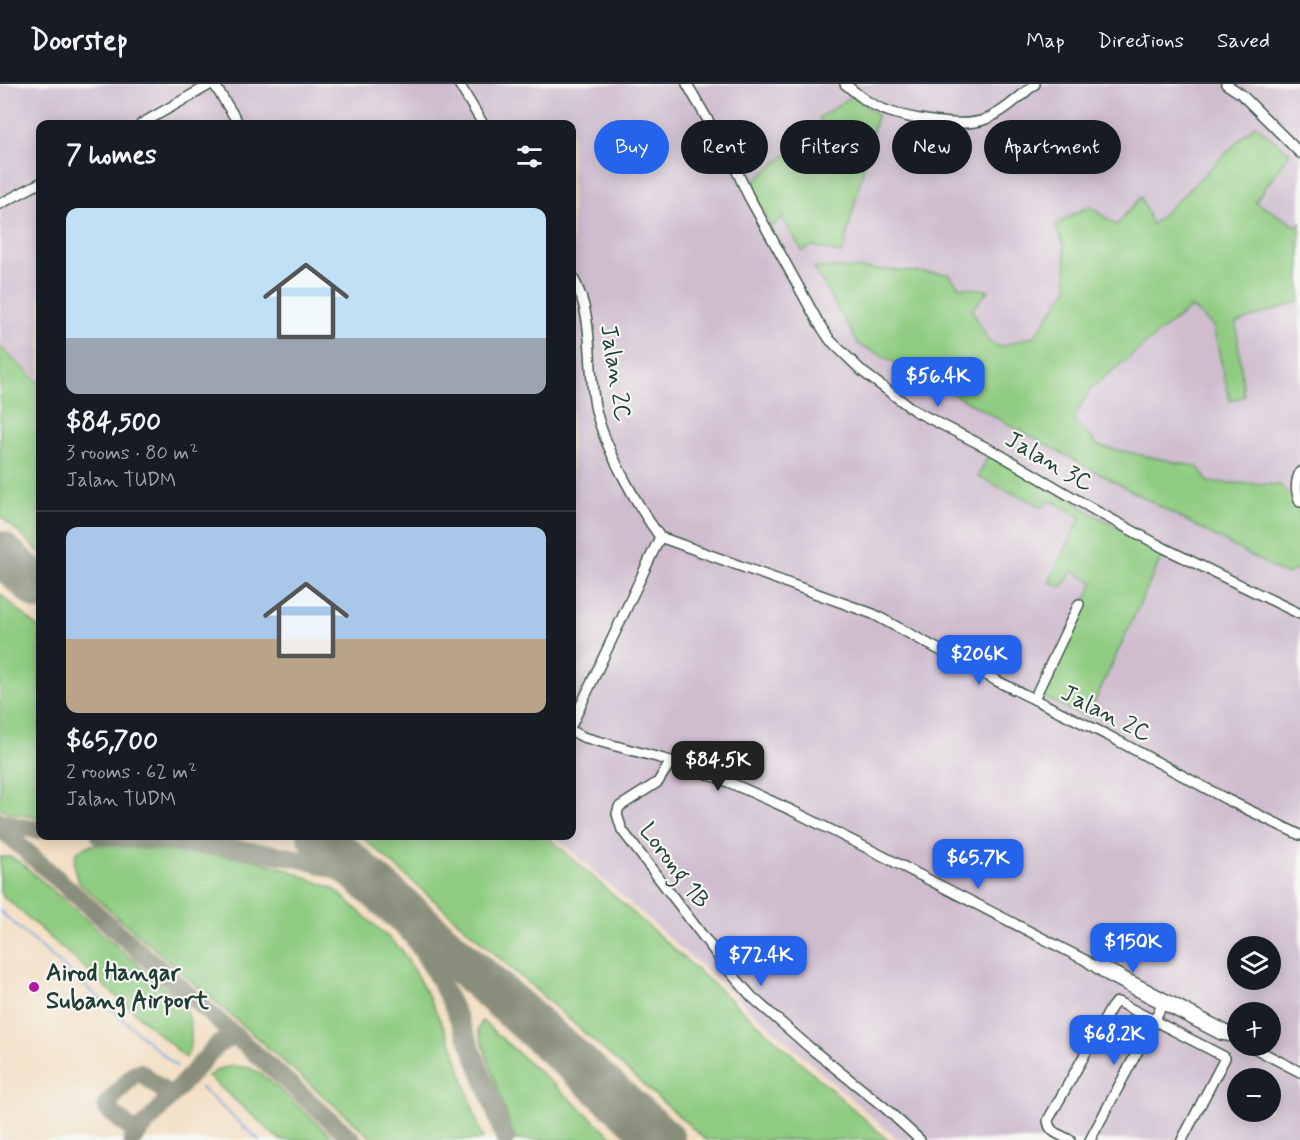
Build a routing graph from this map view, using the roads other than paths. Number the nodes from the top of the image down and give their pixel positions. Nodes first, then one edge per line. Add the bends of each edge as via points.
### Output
1 (212, 84) edge
2 (459, 84) edge
3 (687, 84) edge
4 (845, 84) edge
5 (1035, 84) edge
6 (1226, 84) edge
7 (148, 120) edge
8 (235, 120) edge
9 (481, 120) edge
10 (1300, 153) edge
11 (36, 185) edge
12 (0, 204) edge
13 (576, 286) edge
14 (1300, 472) edge
15 (1298, 498) edge
16 (660, 537) junction
17 (1079, 604) dead end
18 (1300, 614) edge
19 (1034, 699) junction
20 (576, 716) edge
21 (576, 733) edge
22 (671, 761) junction
23 (1300, 835) edge
24 (1164, 1002) junction
25 (1154, 1019) junction
26 (1227, 1031) edge
27 (1269, 1056) edge
28 (1300, 1072) edge
29 (920, 1140) edge
30 (1070, 1140) edge
31 (1090, 1140) edge
32 (1182, 1140) edge

1 - 7 street
1 - 8 street
2 - 9 street
3 - 18 street, Jalan 3C via 818,322 862,372 915,411 1164,548
4 - 5 street via 883,109 961,124 990,117
6 - 10 street
11 - 12 street
13 - 16 street, Jalan 2C via 588,324 595,406 606,440
14 - 15 street
16 - 19 street, Jalan 2C via 873,614
16 - 20 street
17 - 19 street
19 - 23 street, Jalan 2C
21 - 22 street
22 - 24 street via 791,810 1111,970
22 - 29 street, Lorong 1B via 658,782 619,807 622,830 752,997
24 - 25 street
24 - 26 street
25 - 30 street via 1115,1003 1048,1120 1051,1131
25 - 31 street
25 - 32 street via 1225,1058
27 - 28 street

